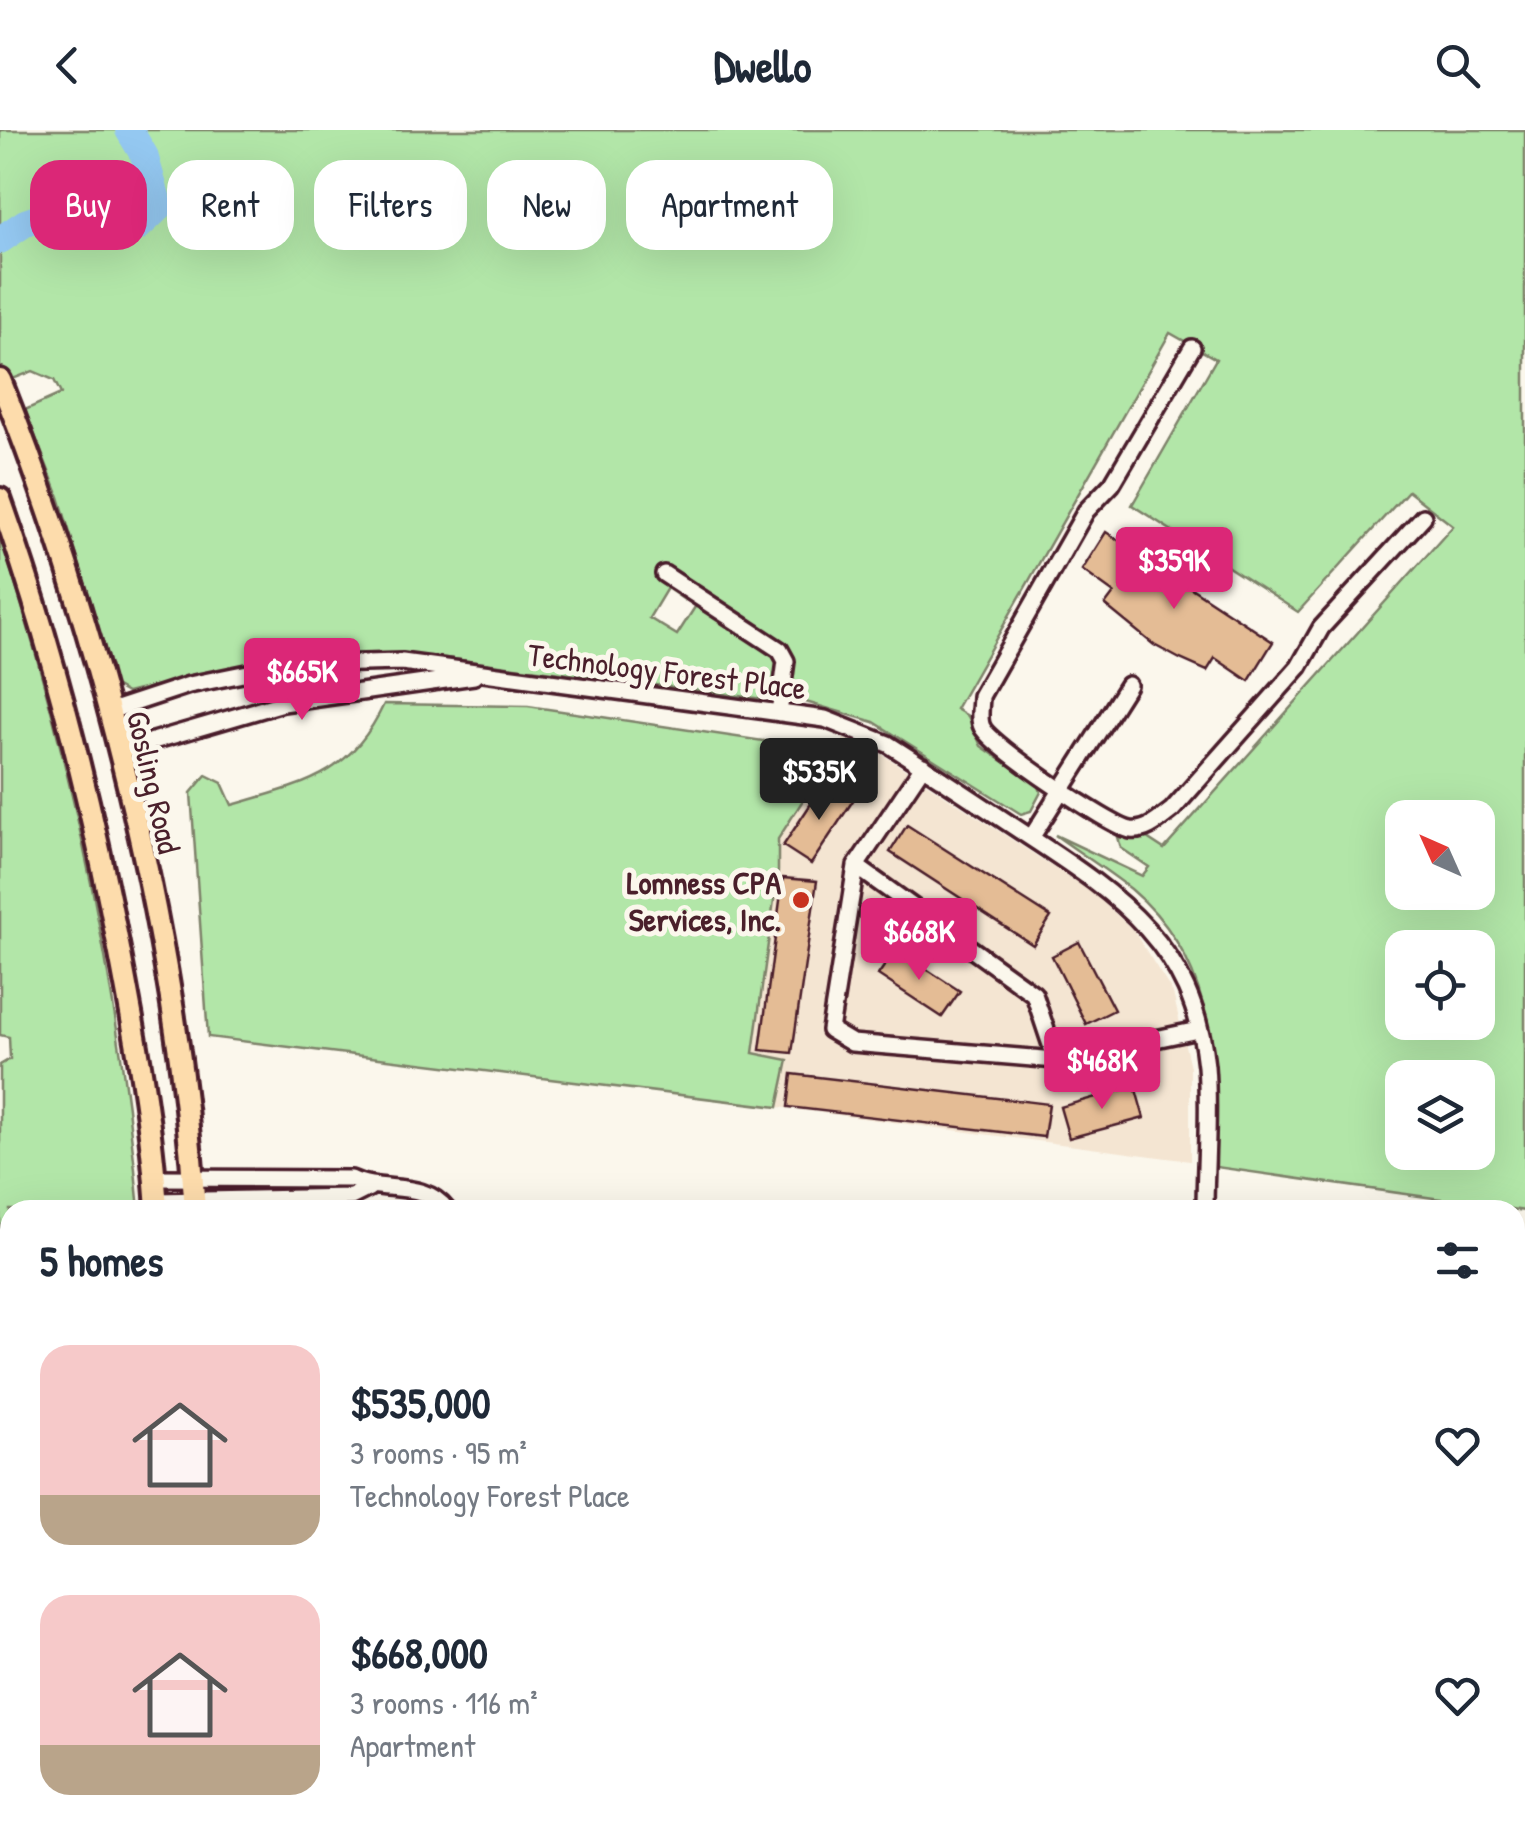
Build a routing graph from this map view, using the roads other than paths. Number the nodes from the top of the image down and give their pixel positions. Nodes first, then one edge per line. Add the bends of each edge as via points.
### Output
1 (1192, 348) dead end
2 (0, 380) edge
3 (0, 499) edge
4 (1423, 517) dead end
5 (664, 574) dead end
6 (478, 675) junction
7 (1128, 685) dead end
8 (107, 712) junction
9 (779, 714) junction
10 (119, 751) junction
11 (923, 766) junction
12 (1062, 789) junction
13 (1030, 838) junction
14 (856, 866) junction
15 (1198, 1030) junction
16 (1056, 1060) junction
17 (193, 1176) junction
18 (155, 1178) junction
19 (370, 1188) junction
20 (156, 1200) edge
21 (195, 1200) edge
22 (284, 1200) edge
23 (435, 1200) edge
24 (1205, 1200) edge

1 - 12 street via 1112,484 1086,510 981,696 980,724 994,744
2 - 8 main road, Gosling Road via 55,525
3 - 18 main road, Gosling Road via 48,640 95,826
4 - 12 street via 1321,628 1299,667 1172,810 1148,828 1130,830
5 - 9 street via 780,650 786,661
6 - 8 street, Technology Forest Place via 402,662 288,666 189,685
6 - 9 street, Technology Forest Place
6 - 10 street, Technology Forest Place via 283,704
7 - 12 street
8 - 10 main road, Gosling Road
9 - 11 street, Technology Forest Place via 856,728
10 - 17 main road, Gosling Road via 168,997
11 - 13 street, Technology Forest Place
11 - 14 street
12 - 13 street
13 - 15 street, Technology Forest Place via 1093,878 1154,934 1178,969
14 - 16 street via 1034,994
14 - 16 street via 830,1030 852,1043
15 - 16 street
15 - 24 street, Technology Forest Place via 1206,1065
17 - 18 street
17 - 19 street via 351,1179
17 - 21 main road, Gosling Road
18 - 20 main road, Gosling Road
19 - 22 street via 351,1197
19 - 23 street via 424,1191

